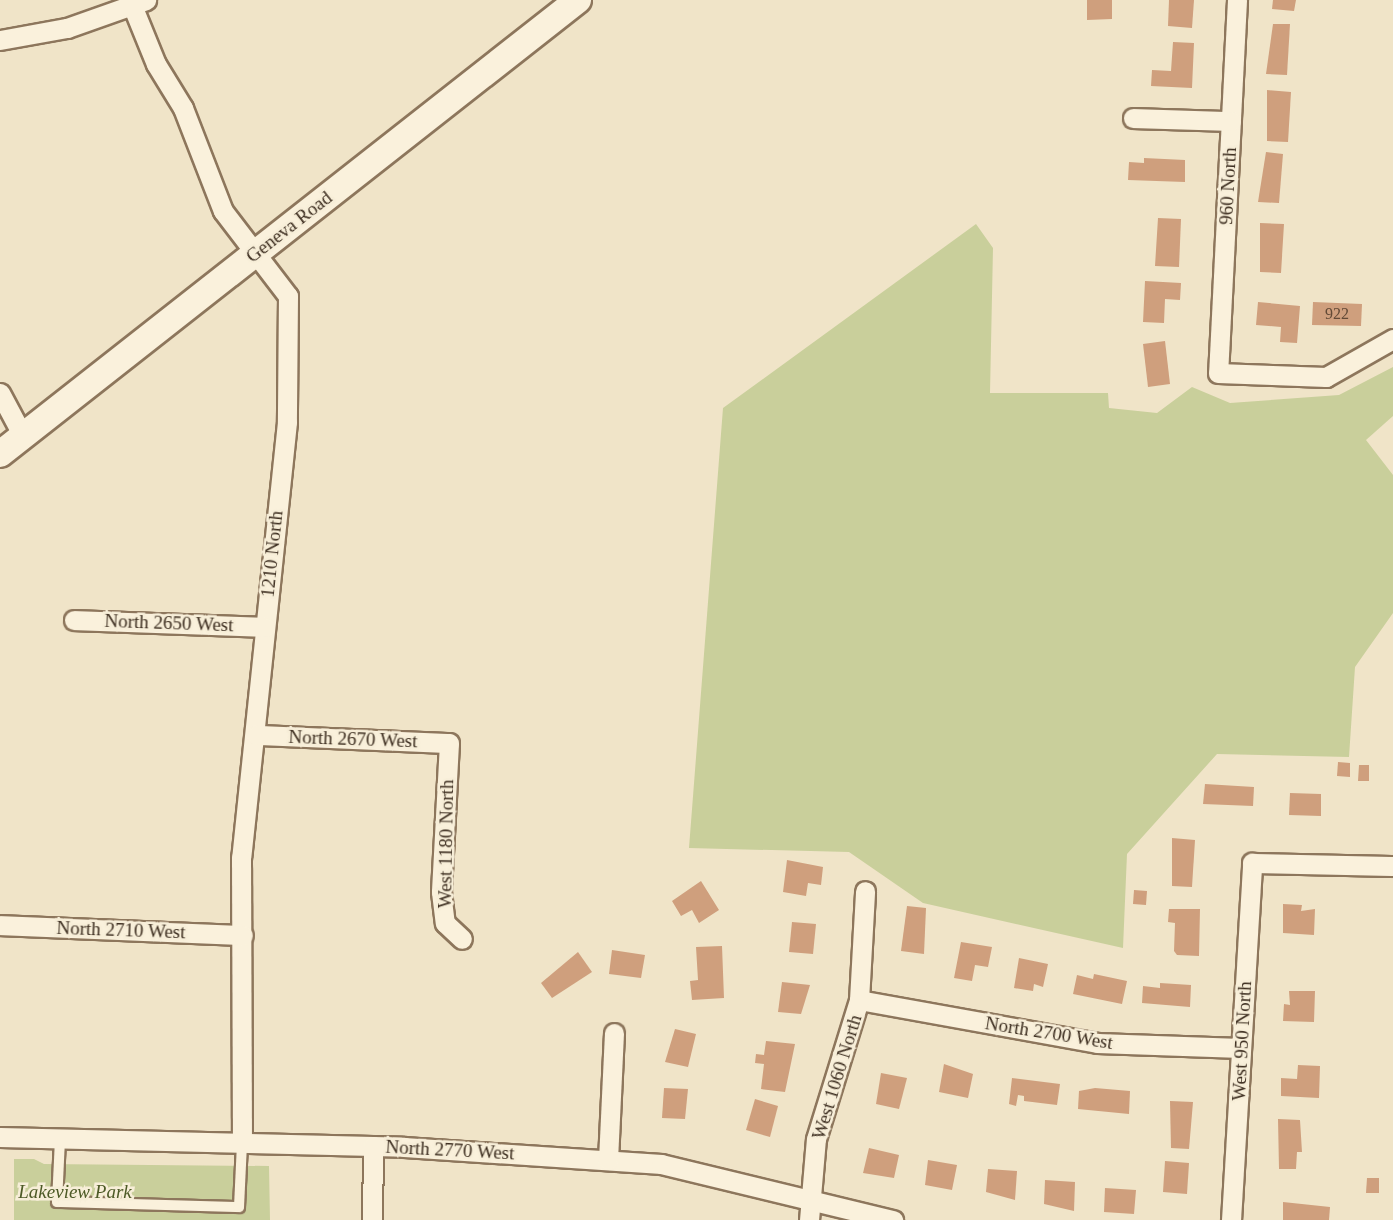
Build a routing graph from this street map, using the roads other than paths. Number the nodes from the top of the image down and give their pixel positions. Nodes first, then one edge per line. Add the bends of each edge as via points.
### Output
1 (579, 0) edge
2 (1237, 0) edge
3 (139, 3) edge
4 (0, 40) edge
5 (1133, 118) dead end
6 (1231, 121) junction
7 (257, 253) junction
8 (1393, 339) edge
9 (0, 393) edge
10 (23, 436) junction
11 (0, 454) edge
12 (74, 620) dead end
13 (265, 627) junction
14 (257, 735) junction
15 (449, 743) joint
16 (1393, 866) edge
17 (865, 891) dead end
18 (0, 925) edge
19 (243, 935) junction
20 (462, 939) dead end
21 (859, 1000) junction
22 (614, 1033) dead end
23 (1241, 1048) junction
24 (0, 1137) edge
25 (60, 1139) junction
26 (242, 1143) junction
27 (373, 1146) junction
28 (608, 1160) junction
29 (810, 1210) edge
30 (372, 1220) edge
31 (893, 1220) edge
32 (1231, 1220) edge

1 - 7 main road, Geneva Road
2 - 6 street, 960 North
3 - 4 street via 67,28
3 - 7 street, 1210 North via 156,64 183,108 223,211
5 - 6 street
6 - 8 street, 960 North via 1218,373 1326,377
7 - 10 main road, Geneva Road
7 - 13 street, 1210 North via 288,296 291,348
9 - 10 street
10 - 11 main road, Geneva Road
12 - 13 street, North 2650 West
13 - 14 street, 1210 North
14 - 15 street, North 2670 West
14 - 19 street, 1210 North via 246,788 241,857
15 - 20 street, West 1180 North via 441,892 445,923
16 - 23 street, West 950 North via 1252,863
17 - 21 street, West 1060 North
18 - 19 street, North 2710 West
19 - 26 street, 1210 North
21 - 23 street, North 2700 West via 1097,1043
21 - 29 street, West 1060 North via 816,1139
22 - 28 street
23 - 32 street, West 950 North
24 - 25 street, North 2770 West
25 - 26 street, North 2770 West
25 - 26 lane via 57,1202 239,1207
26 - 27 street, North 2770 West
27 - 28 street, North 2770 West
27 - 30 street
28 - 29 street, North 2770 West via 661,1164
29 - 31 street, North 2770 West

